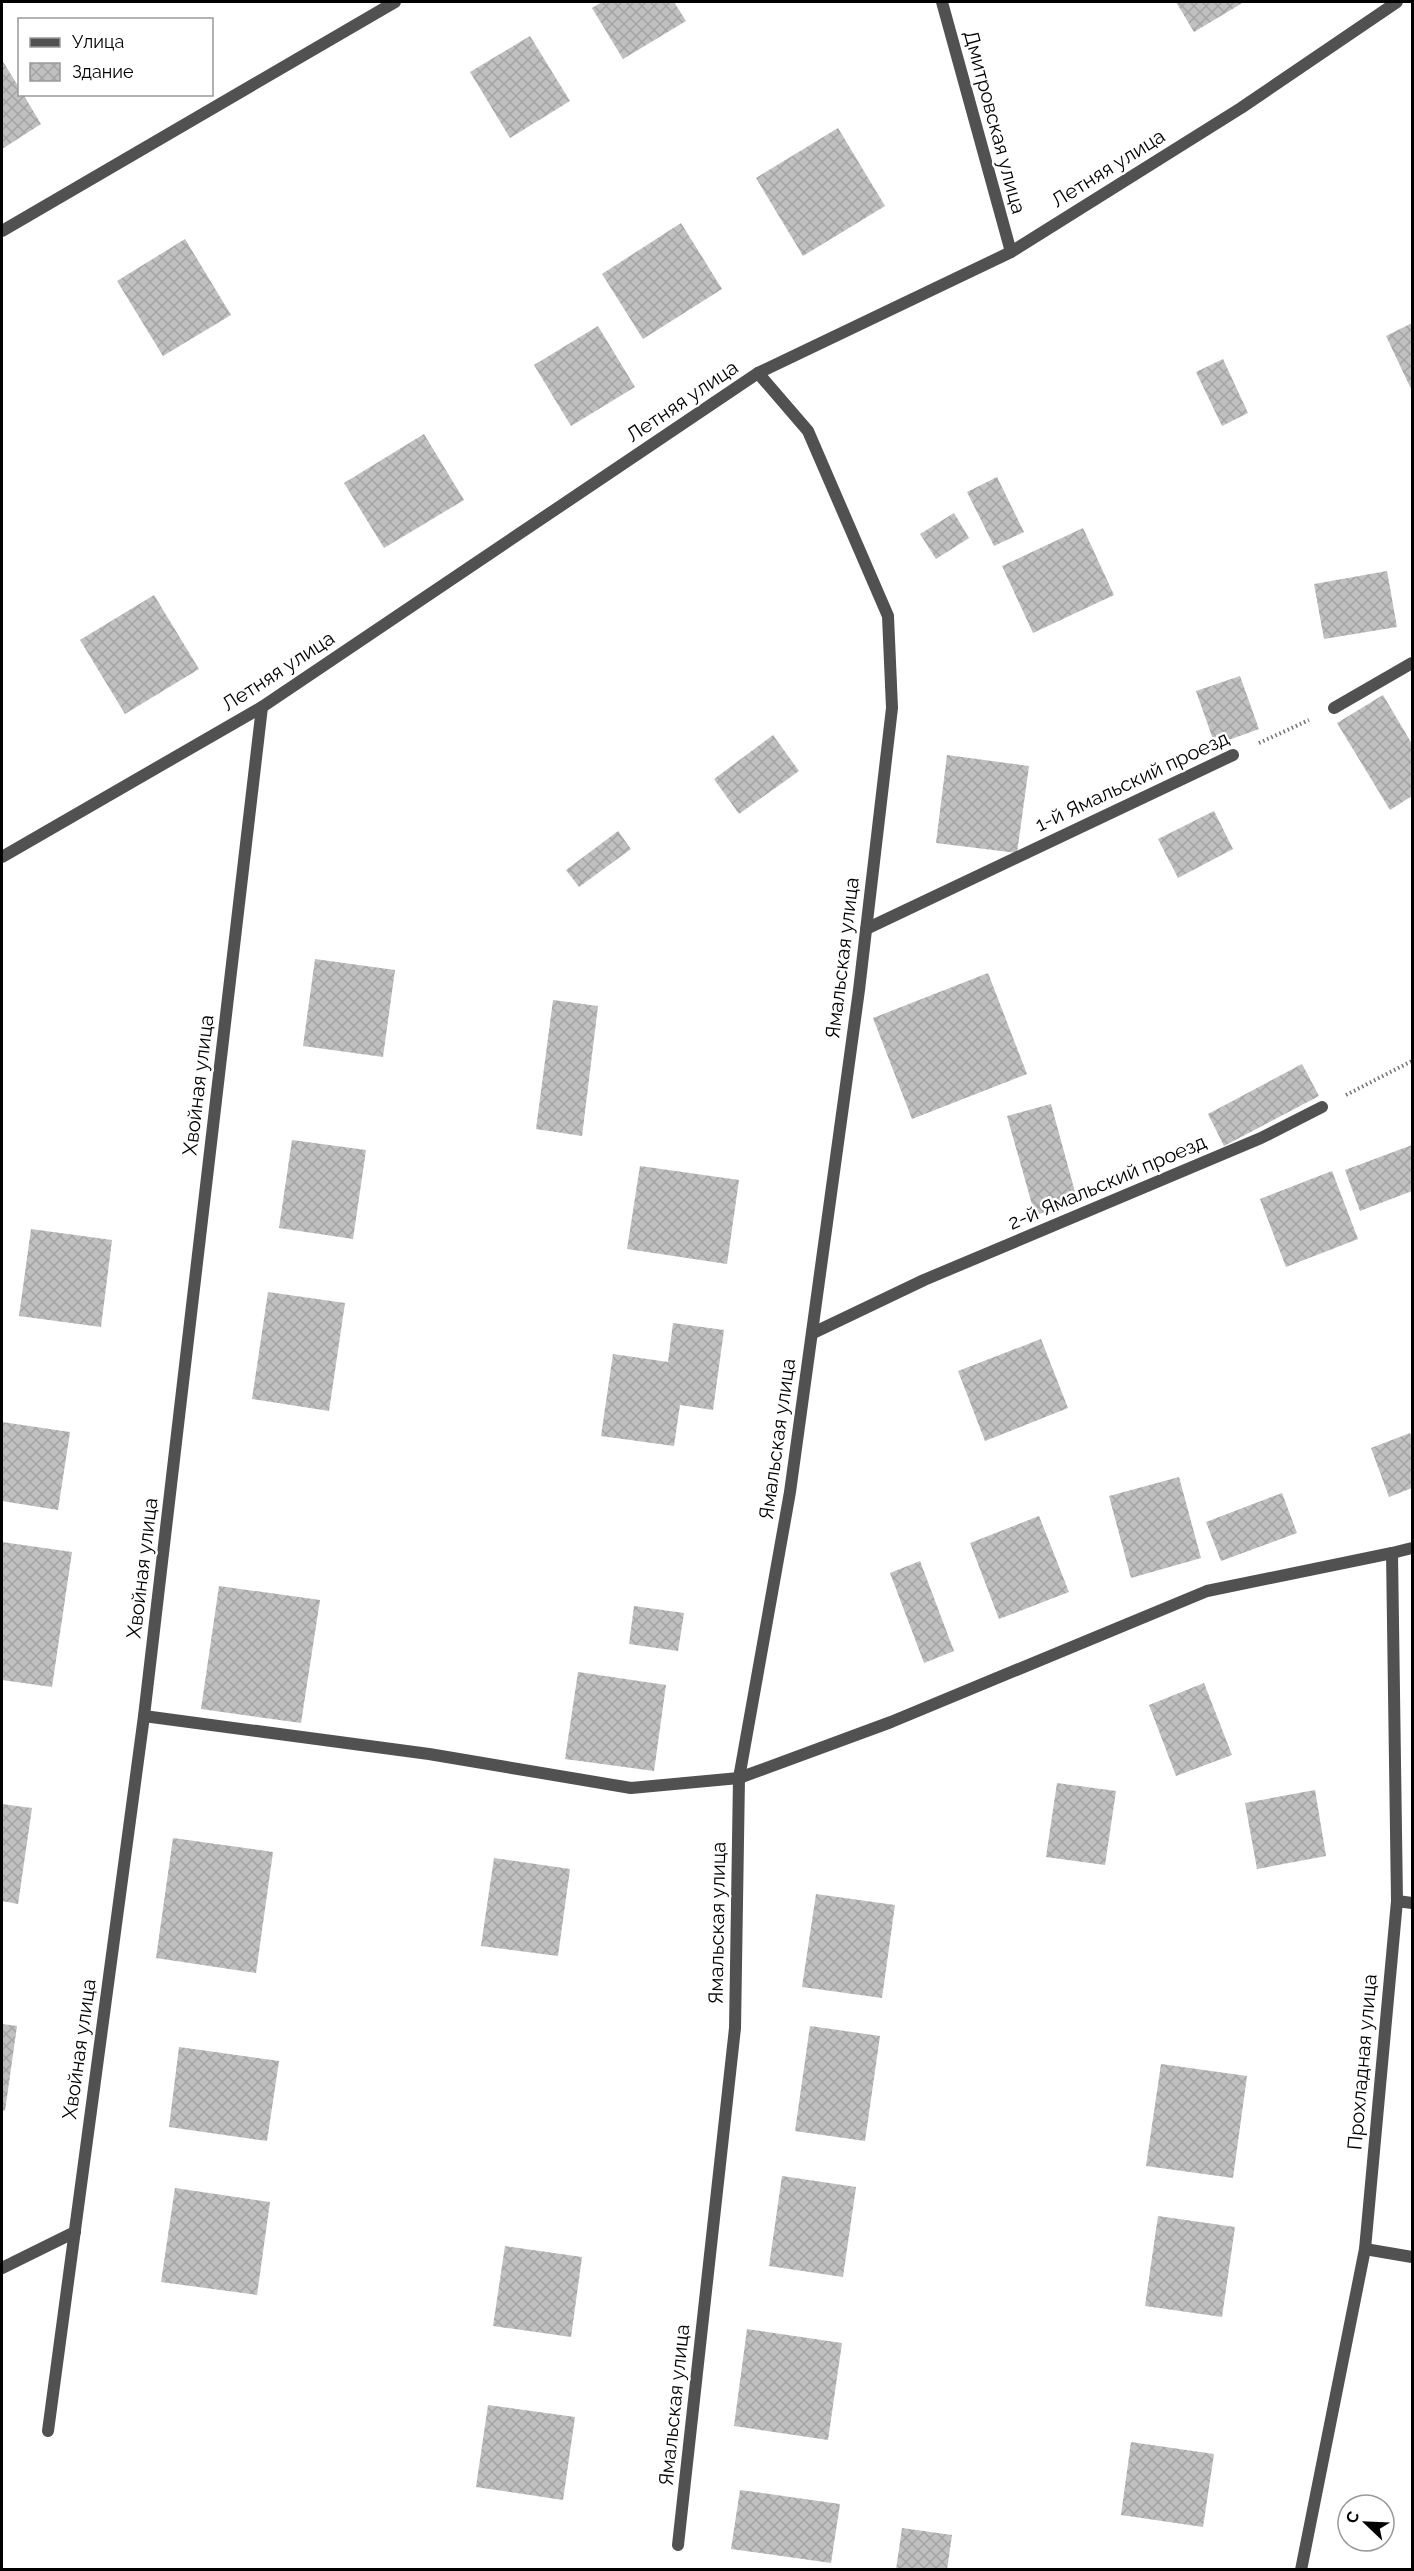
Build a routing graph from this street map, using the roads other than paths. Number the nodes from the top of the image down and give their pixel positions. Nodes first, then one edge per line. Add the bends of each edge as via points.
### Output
1 (395, 2) edge
2 (942, 2) edge
3 (1397, 2) edge
4 (2, 231) edge
5 (1011, 252) junction
6 (758, 373) junction
7 (1413, 663) edge
8 (262, 707) junction
9 (1334, 708) road end
10 (1233, 755) road end
11 (2, 857) edge
12 (866, 929) junction
13 (1323, 1107) road end
14 (813, 1333) junction
15 (1413, 1548) edge
16 (1392, 1553) junction
17 (144, 1716) junction
18 (739, 1778) junction
19 (1397, 1901) junction
20 (1413, 1903) edge
21 (75, 2232) junction
22 (1365, 2249) junction
23 (1413, 2257) edge
24 (2, 2268) edge
25 (48, 2431) dead end
26 (678, 2545) dead end
27 (1301, 2570) edge

1 - 4 street
2 - 5 street, Дмитровская улица
3 - 5 street, Летняя улица via 1241,108
5 - 6 street, Летняя улица
6 - 8 street, Летняя улица
6 - 12 street, Ямальская улица via 808,431 888,616 892,708
7 - 9 street
8 - 11 street, Летняя улица
8 - 17 street, Хвойная улица
10 - 12 street, 1-й Ямальский проезд
12 - 14 street, Ямальская улица
13 - 14 street, 2-й Ямальский проезд via 1261,1138 924,1280
14 - 18 street, Ямальская улица via 790,1492
15 - 16 street
16 - 18 street via 1207,1591 891,1722
16 - 19 street, Прохладная улица
17 - 18 street via 429,1754 631,1788
17 - 21 street, Хвойная улица
18 - 26 street, Ямальская улица via 735,2028
19 - 20 street
19 - 22 street, Прохладная улица
21 - 24 street
21 - 25 street, Хвойная улица
22 - 23 street
22 - 27 street, Прохладная улица

